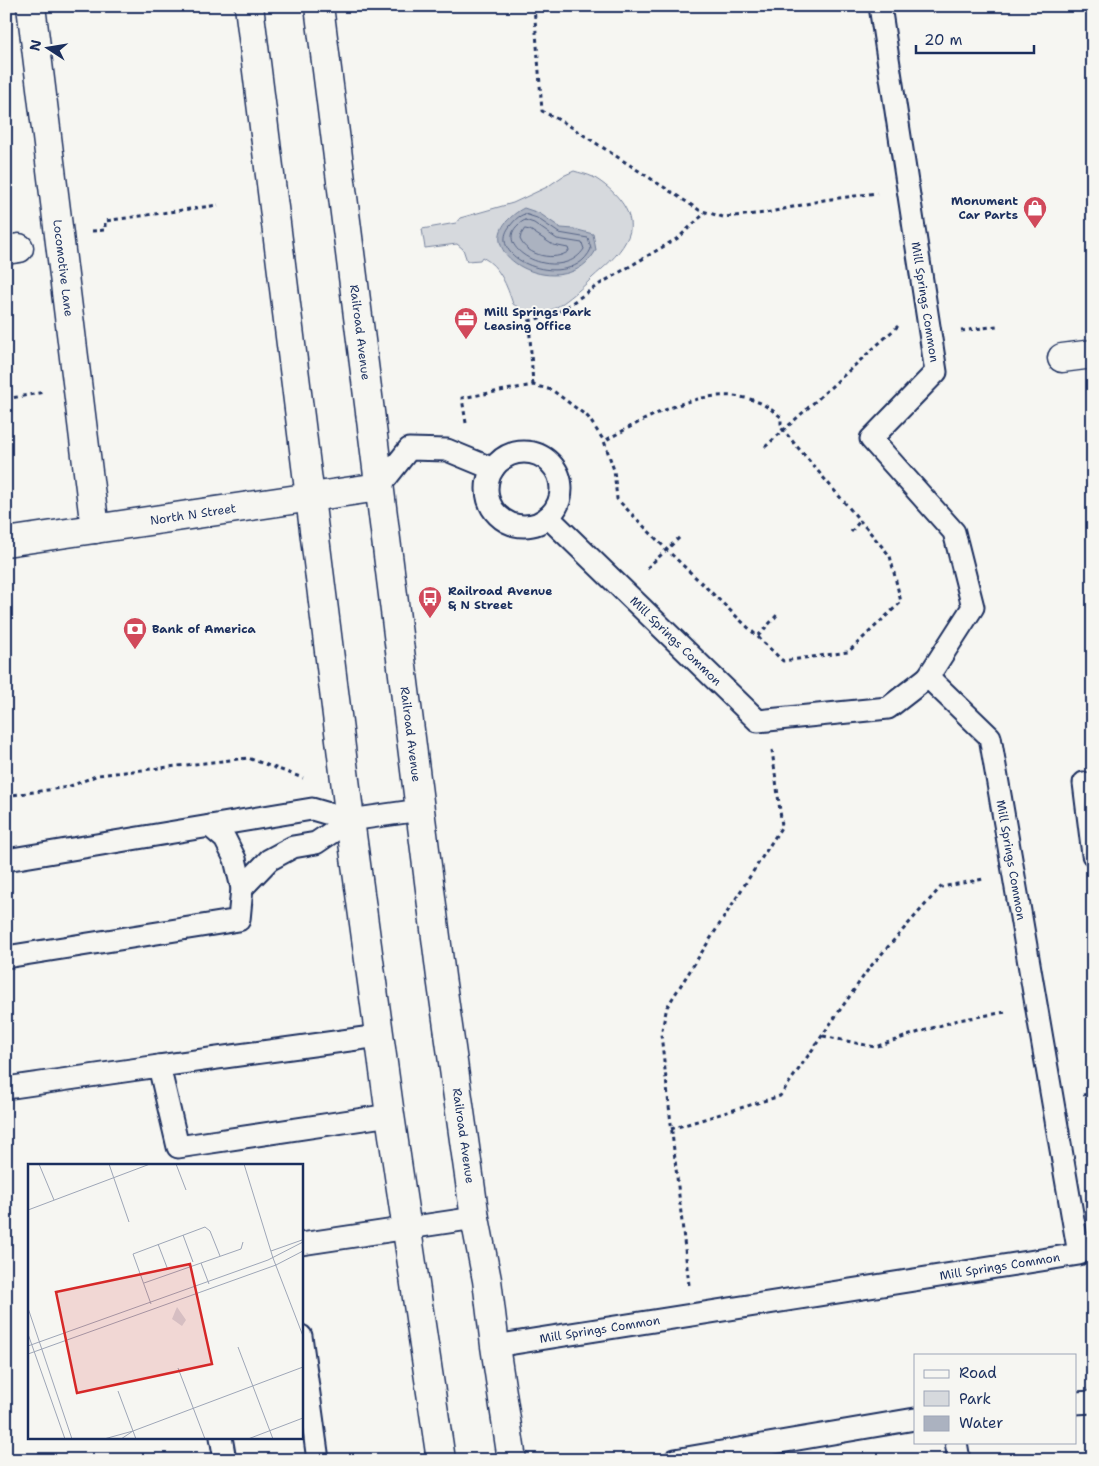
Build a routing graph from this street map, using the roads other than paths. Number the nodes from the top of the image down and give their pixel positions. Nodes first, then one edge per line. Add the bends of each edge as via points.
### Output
1 (30, 6) edge
2 (249, 6) edge
3 (319, 6) edge
4 (880, 6) edge
5 (1093, 354) edge
6 (1062, 358) dead end
7 (493, 469) junction
8 (379, 486) junction
9 (310, 497) junction
10 (548, 517) junction
11 (94, 529) junction
12 (6, 542) edge
13 (928, 677) junction
14 (1084, 783) dead end
15 (420, 810) junction
16 (350, 820) junction
17 (210, 826) junction
18 (1093, 856) edge
19 (6, 860) edge
20 (242, 888) junction
21 (6, 957) edge
22 (379, 1036) junction
23 (158, 1066) junction
24 (6, 1088) edge
25 (390, 1115) junction
26 (179, 1156) edge
27 (475, 1218) junction
28 (406, 1228) junction
29 (302, 1244) edge
30 (302, 1343) edge
31 (495, 1346) junction
32 (1093, 1402) edge
33 (1076, 1403) edge
34 (914, 1419) edge
35 (221, 1438) edge
36 (956, 1444) edge
37 (225, 1460) edge
38 (318, 1460) edge
39 (441, 1460) edge
40 (512, 1460) edge
41 (675, 1460) edge
42 (959, 1460) edge

1 - 11 main road, Locomotive Lane
2 - 9 main road
3 - 8 main road, Railroad Avenue
4 - 13 lane, Mill Springs Common via 936,372 871,439 954,532 973,607
5 - 6 main road
7 - 8 lane via 447,450 409,449
7 - 10 lane via 488,492 496,513 516,525 527,526
7 - 10 lane via 512,453 525,451 549,460 557,470 561,495
8 - 9 main road, North N Street
8 - 15 main road, Railroad Avenue
9 - 11 main road, North N Street
9 - 16 main road
10 - 13 lane, Mill Springs Common via 758,721 888,708
11 - 12 main road, North N Street
13 - 31 lane, Mill Springs Common via 990,737 1079,1254
14 - 18 lane
15 - 16 lane
15 - 27 main road, Railroad Avenue
16 - 17 lane via 312,809
16 - 20 lane via 316,843 293,847 269,860
16 - 22 main road
17 - 19 lane
17 - 20 lane via 226,839
20 - 21 lane via 239,920
22 - 23 lane
22 - 25 main road
23 - 24 lane
23 - 26 lane
25 - 26 lane
25 - 28 main road
27 - 28 lane
27 - 31 main road, Railroad Avenue
28 - 29 lane
28 - 39 main road
30 - 38 lane
31 - 40 main road, Railroad Avenue
32 - 33 lane
34 - 41 lane
35 - 37 lane
36 - 42 lane

